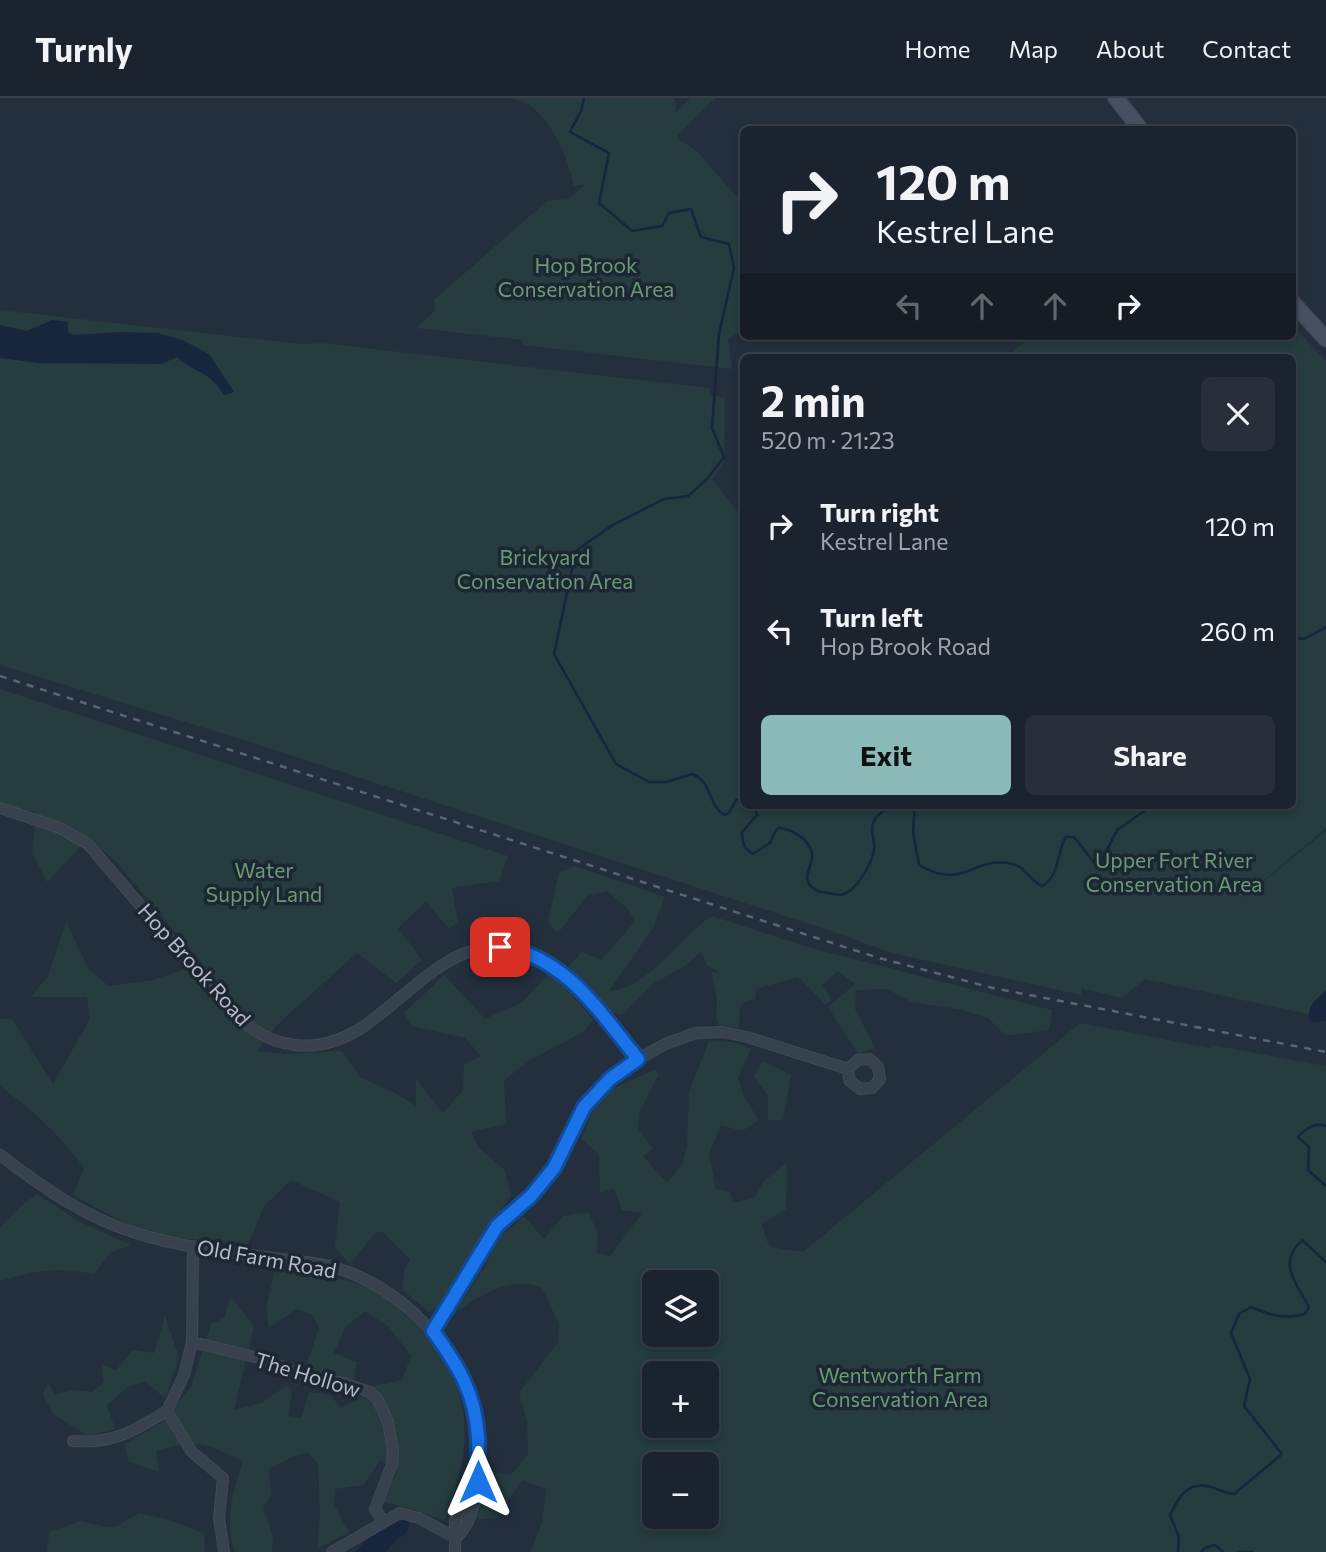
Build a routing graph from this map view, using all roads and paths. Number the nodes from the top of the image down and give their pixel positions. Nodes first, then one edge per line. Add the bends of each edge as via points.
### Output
1 (1116, 98) edge
2 (1138, 126) edge
3 (1296, 306) edge
4 (1326, 339) edge
5 (0, 808) edge
6 (638, 1059) junction
7 (848, 1069) dead end
8 (0, 1155) edge
9 (193, 1246) junction
10 (433, 1331) junction
11 (192, 1342) junction
12 (167, 1411) junction
13 (73, 1441) dead end
14 (383, 1521) junction
15 (456, 1538) junction
16 (224, 1552) edge
17 (332, 1552) edge
18 (455, 1552) edge

1 - 2 main road
3 - 4 main road
5 - 6 street, Hop Brook Road via 60,828 88,844 229,1009 250,1028 278,1042 310,1046 340,1039 366,1025 451,959 500,947 524,951 556,968 578,987
6 - 7 street via 696,1033 723,1032
6 - 10 street via 610,1079 584,1107 554,1168 497,1226
8 - 9 street, Old Farm Road via 62,1199 109,1224
9 - 10 street, Old Farm Road via 336,1268 384,1290
9 - 11 street
10 - 15 street, Old Farm Road via 452,1356 471,1395 478,1440 476,1465 455,1521
11 - 12 street via 184,1375
11 - 14 street, The Hollow via 370,1392 384,1411 392,1436 392,1464 375,1509
12 - 13 street via 120,1437 94,1443
12 - 16 street via 192,1452 223,1478 219,1518
14 - 15 street via 407,1514
14 - 17 street
15 - 18 street, Old Farm Road

